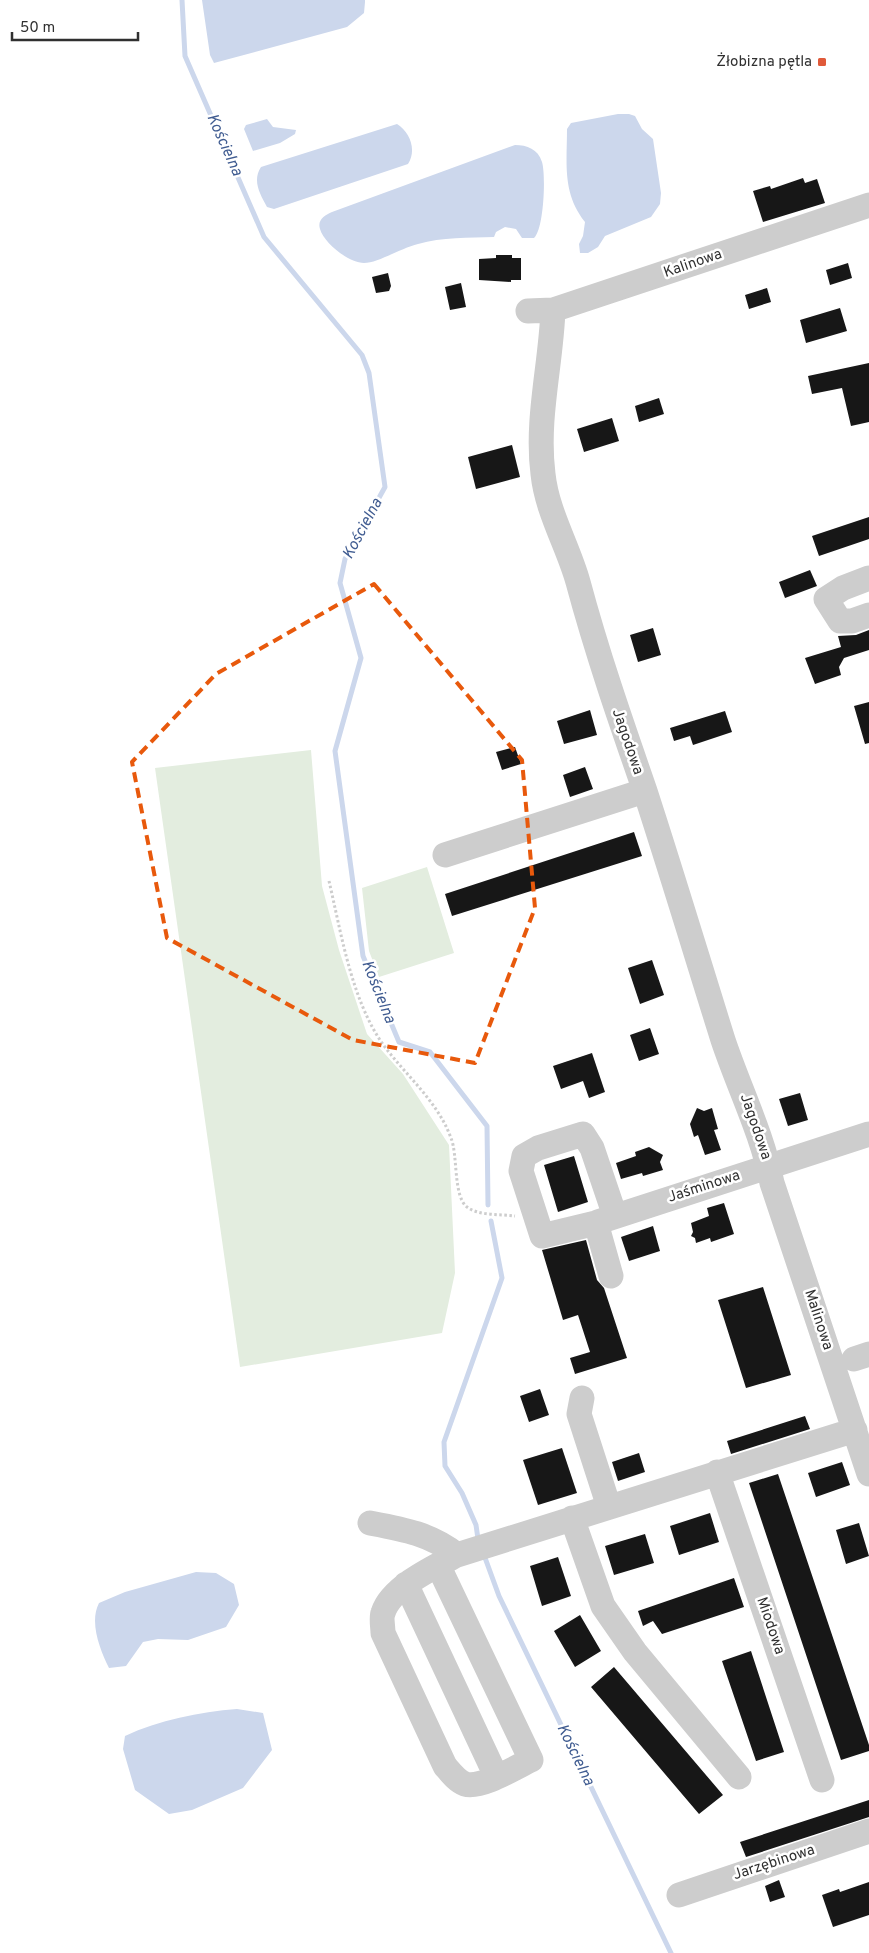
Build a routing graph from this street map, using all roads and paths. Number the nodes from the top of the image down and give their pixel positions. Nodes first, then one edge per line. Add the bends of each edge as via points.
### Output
1 (862, 208) edge
2 (552, 310) junction
3 (528, 311) dead end
4 (869, 578) edge
5 (869, 616) edge
6 (644, 791) junction
7 (445, 855) dead end
8 (329, 880) dead end
9 (869, 1134) edge
10 (769, 1166) junction
11 (605, 1220) junction
12 (537, 1221) junction
13 (611, 1276) dead end
14 (582, 1398) dead end
15 (855, 1430) junction
16 (717, 1472) junction
17 (869, 1474) edge
18 (610, 1507) junction
19 (572, 1518) junction
20 (370, 1523) dead end
21 (447, 1560) junction
22 (406, 1584) junction
23 (496, 1776) junction
24 (739, 1777) dead end
25 (822, 1780) dead end
26 (869, 1831) edge
27 (679, 1895) dead end

1 - 2 street, Kalinowa
2 - 3 street, Kalinowa
2 - 6 street, Jagodowa via 552,341 542,401 542,472 547,501 571,557 598,656
4 - 5 street via 826,599 840,621 852,622
6 - 7 street
6 - 10 street, Jagodowa via 726,1050 766,1150
8 - 12 path via 345,949 371,1024 434,1106 451,1137 456,1153 460,1196 465,1206 476,1212
9 - 10 street, Jaśminowa
10 - 11 street, Jaśminowa
10 - 15 street, Malinowa
11 - 12 street, Jaśminowa via 542,1236
11 - 12 street via 592,1148 583,1134 538,1148 524,1156 521,1171
11 - 13 street
14 - 18 street via 579,1414
15 - 16 street
15 - 17 street, Malinowa
16 - 18 street
16 - 25 street, Miodowa
18 - 19 street
19 - 21 street
19 - 24 street via 603,1606 640,1658
20 - 21 street via 415,1531 444,1544
21 - 22 street
21 - 23 street via 531,1760
22 - 23 street
22 - 23 street via 382,1613 383,1633 445,1766 466,1784 482,1783
26 - 27 street, Jarzębinowa

